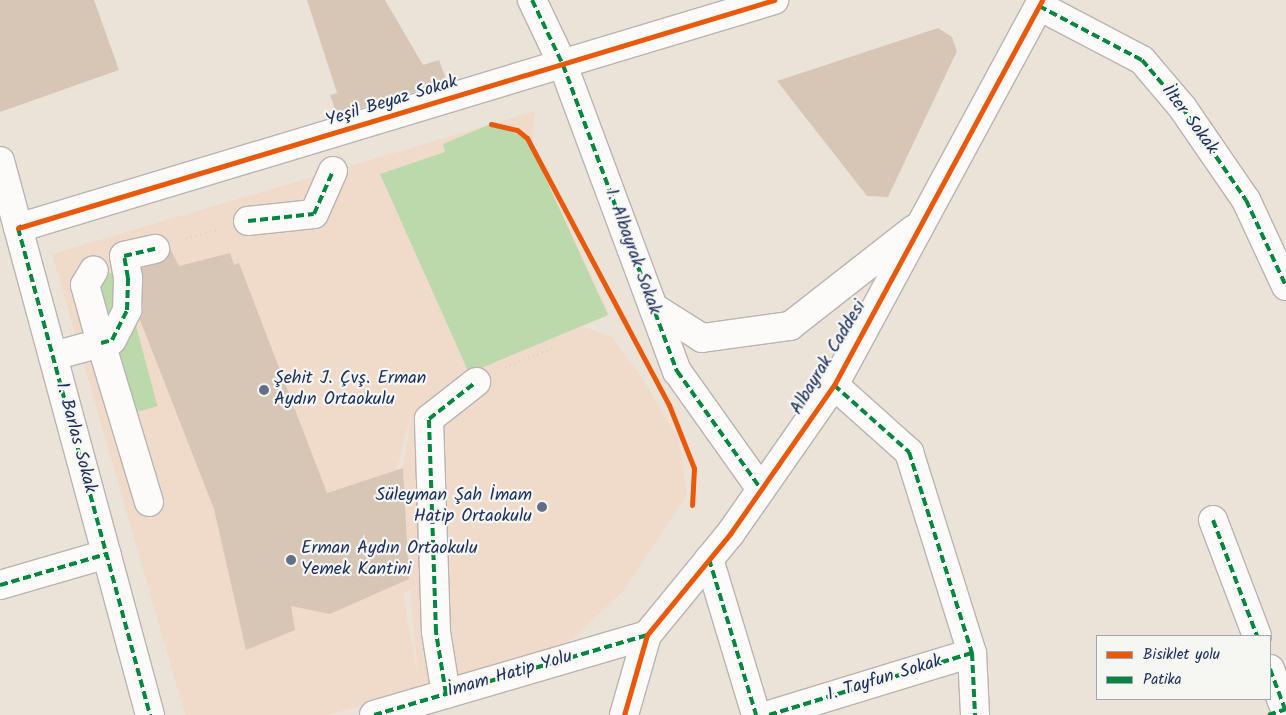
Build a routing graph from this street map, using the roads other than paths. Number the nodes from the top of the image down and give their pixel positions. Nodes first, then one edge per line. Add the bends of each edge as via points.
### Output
1 (532, 0) edge
2 (774, 0) edge
3 (1040, 3) edge
4 (563, 65) junction
5 (0, 161) edge
6 (333, 171) dead end
7 (248, 221) road end
8 (923, 222) junction
9 (18, 228) junction
10 (155, 249) road end
11 (94, 270) dead end
12 (1286, 286) edge
13 (652, 307) junction
14 (101, 343) junction
15 (53, 356) junction
16 (476, 382) road end
17 (834, 385) junction
18 (760, 489) junction
19 (149, 502) dead end
20 (1213, 520) dead end
21 (107, 554) junction
22 (708, 559) junction
23 (0, 585) edge
24 (647, 635) junction
25 (1257, 635) edge
26 (972, 653) junction
27 (1271, 673) edge
28 (446, 694) junction
29 (1281, 711) edge
30 (150, 715) edge
31 (374, 715) edge
32 (624, 715) edge
33 (756, 715) edge
34 (769, 715) edge
35 (975, 715) edge

1 - 4 street, 1. Albayrak Sokak
2 - 4 street, Yeşil Beyaz Sokak
3 - 8 street, Albayrak Caddesi
3 - 12 street, İlter Sokak via 1142,60 1182,107 1246,200
4 - 9 street, Yeşil Beyaz Sokak
4 - 13 street, 1. Albayrak Sokak
5 - 9 street, 1. Barlas Sokak
6 - 7 street via 314,214
8 - 13 street via 790,326 702,338
8 - 17 street, Albayrak Caddesi
9 - 15 street, 1. Barlas Sokak
10 - 14 street via 124,256 128,278 127,310 112,340
11 - 14 street via 85,285
13 - 18 street, 1. Albayrak Sokak via 676,371
14 - 15 street
14 - 19 street
15 - 21 street, 1. Barlas Sokak
16 - 28 street via 429,419 436,632
17 - 18 street, Albayrak Caddesi
17 - 26 street via 908,452
18 - 22 street, Albayrak Caddesi
20 - 25 street
21 - 23 street
21 - 30 street, 1. Barlas Sokak
22 - 24 street, Albayrak Caddesi
22 - 33 street
24 - 28 street, İmam Hatip Yolu
24 - 32 street, Albayrak Caddesi
26 - 34 street, 1. Tayfun Sokak
26 - 35 street
27 - 29 street
28 - 31 street, İmam Hatip Yolu

